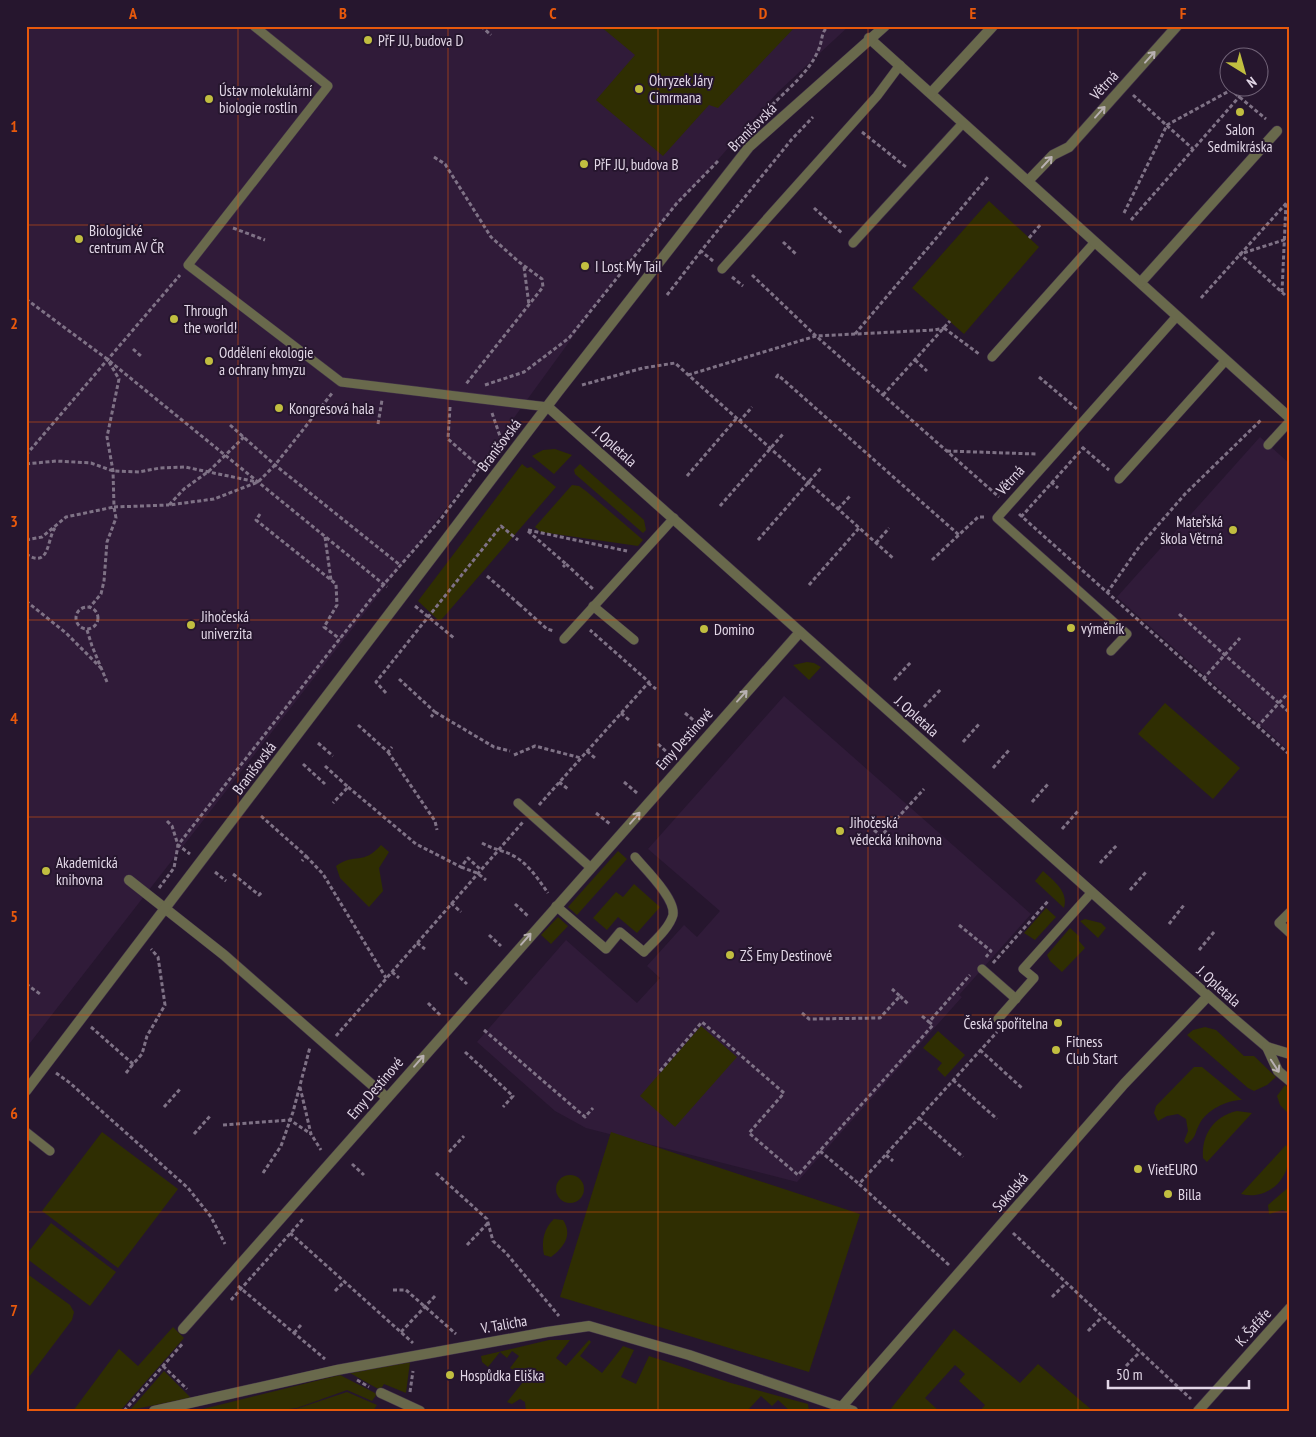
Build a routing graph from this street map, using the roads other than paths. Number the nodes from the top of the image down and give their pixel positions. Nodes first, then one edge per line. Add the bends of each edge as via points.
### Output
1 (254, 26) edge
2 (885, 26) edge
3 (993, 26) edge
4 (1177, 26) edge
5 (869, 38) junction
6 (900, 65) junction
7 (931, 93) junction
8 (964, 123) junction
9 (1277, 131) dead end
10 (1028, 181) junction
11 (1095, 242) junction
12 (854, 243) road end
13 (722, 268) road end
14 (1141, 282) junction
15 (1177, 316) junction
16 (992, 357) road end
17 (1226, 360) junction
18 (548, 406) junction
19 (1289, 416) edge
20 (1268, 445) dead end
21 (1120, 479) road end
22 (674, 518) junction
23 (593, 606) junction
24 (800, 632) junction
25 (566, 637) road end
26 (634, 640) dead end
27 (1111, 651) dead end
28 (518, 803) dead end
29 (635, 857) dead end
30 (590, 867) junction
31 (129, 880) dead end
32 (1092, 892) junction
33 (556, 906) junction
34 (166, 909) junction
35 (1290, 912) edge
36 (1290, 933) edge
37 (984, 971) road end
38 (1208, 996) junction
39 (1016, 999) junction
40 (998, 1019) road end
41 (1267, 1047) junction
42 (1290, 1054) edge
43 (1290, 1081) edge
44 (26, 1091) edge
45 (387, 1098) junction
46 (26, 1132) edge
47 (50, 1151) dead end
48 (1290, 1308) edge
49 (183, 1329) dead end
50 (381, 1393) dead end
51 (840, 1408) edge
52 (1199, 1410) edge
53 (154, 1411) edge
54 (420, 1411) edge
55 (853, 1411) edge

1 - 18 lane via 328,86 188,265 341,382
2 - 5 street, Branišovská
3 - 7 street
10 -> 4 street, Větrná via 1053,155 1069,146
5 - 6 street
5 - 18 street, Branišovská via 749,147
6 - 7 street
6 - 13 lane via 852,124
7 - 8 street
8 - 10 street
8 - 12 lane
9 - 14 street
10 - 11 street
11 - 14 street
11 - 16 lane
14 - 15 street
15 - 17 street
15 - 27 lane, Větrná via 997,518 1127,634
17 - 19 street
17 - 21 lane
18 - 22 street, J. Opletala
18 - 34 street, Branišovská
19 - 20 lane
22 - 23 lane
22 - 24 street, J. Opletala
23 - 25 lane
23 - 26 lane
30 -> 24 street, Emy Destinové
24 - 32 street, J. Opletala
28 - 30 lane
29 - 33 lane via 670,899 673,914 644,952 620,932 606,948
30 - 33 street, Emy Destinové
31 - 34 street
32 - 38 street, J. Opletala
32 - 39 lane via 1023,969 1034,978
45 -> 33 street, Emy Destinové
34 - 44 street, Branišovská
34 - 45 street
35 - 36 lane via 1279,923
37 - 39 lane
38 - 41 street, J. Opletala
38 - 51 street, Sokolská via 1124,1084
39 - 40 lane
41 - 42 street, J. Opletala
41 -> 43 street, J. Opletala via 1278,1071
45 - 49 street, Emy Destinové
46 - 47 lane
48 - 52 street, K. Šafáře
50 - 54 street
51 - 53 street, V. Talicha via 689,1355 589,1326 337,1370
51 - 55 street, V. Talicha

